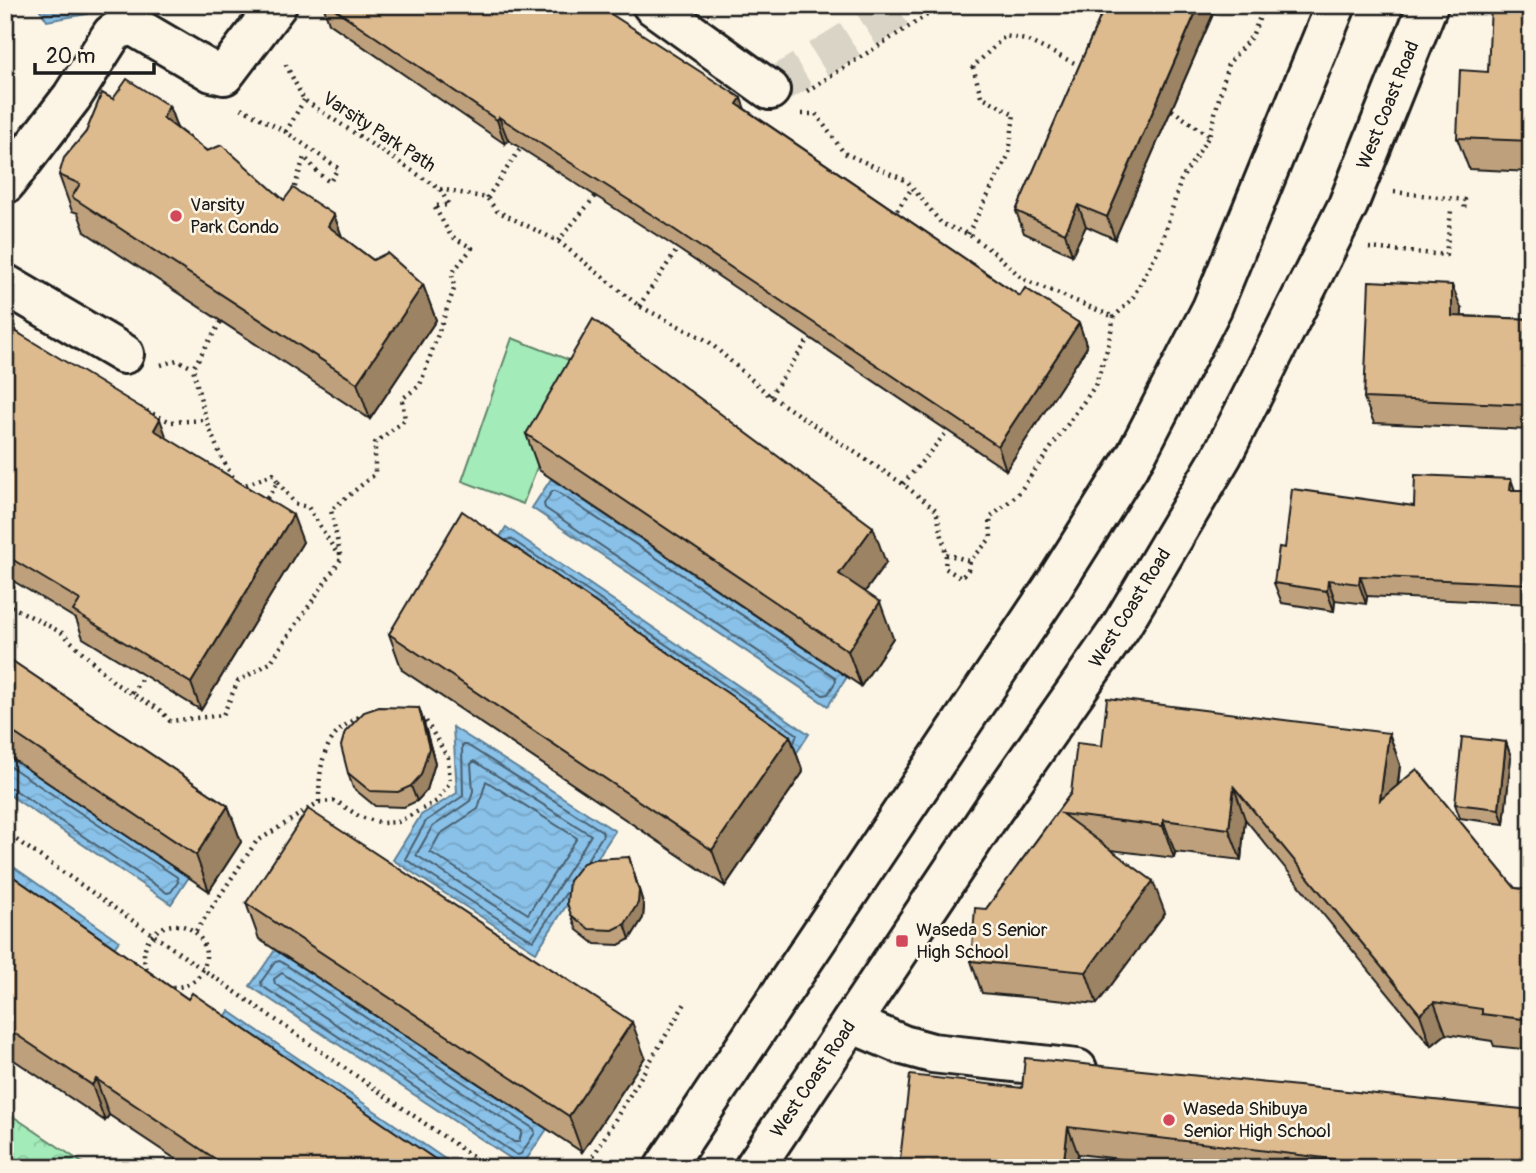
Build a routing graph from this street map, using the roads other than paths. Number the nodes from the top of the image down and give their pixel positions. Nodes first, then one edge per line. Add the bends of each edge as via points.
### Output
1 (277, 5) edge
2 (652, 5) edge
3 (1336, 5) edge
4 (1428, 5) edge
5 (788, 99) road end
6 (5, 184) edge
7 (5, 284) edge
8 (124, 354) dead end
9 (851, 1023) junction
10 (1114, 1073) edge
11 (664, 1168) edge
12 (754, 1168) edge

1 - 6 main road via 224,75 137,28 124,26 112,34 72,97
2 - 5 main road
3 - 11 main road via 1212,308 1136,455 1053,587
4 - 9 main road, West Coast Road via 1348,205 1223,454 1120,628
7 - 8 main road
9 - 10 main road via 932,1053
9 - 12 main road, West Coast Road

